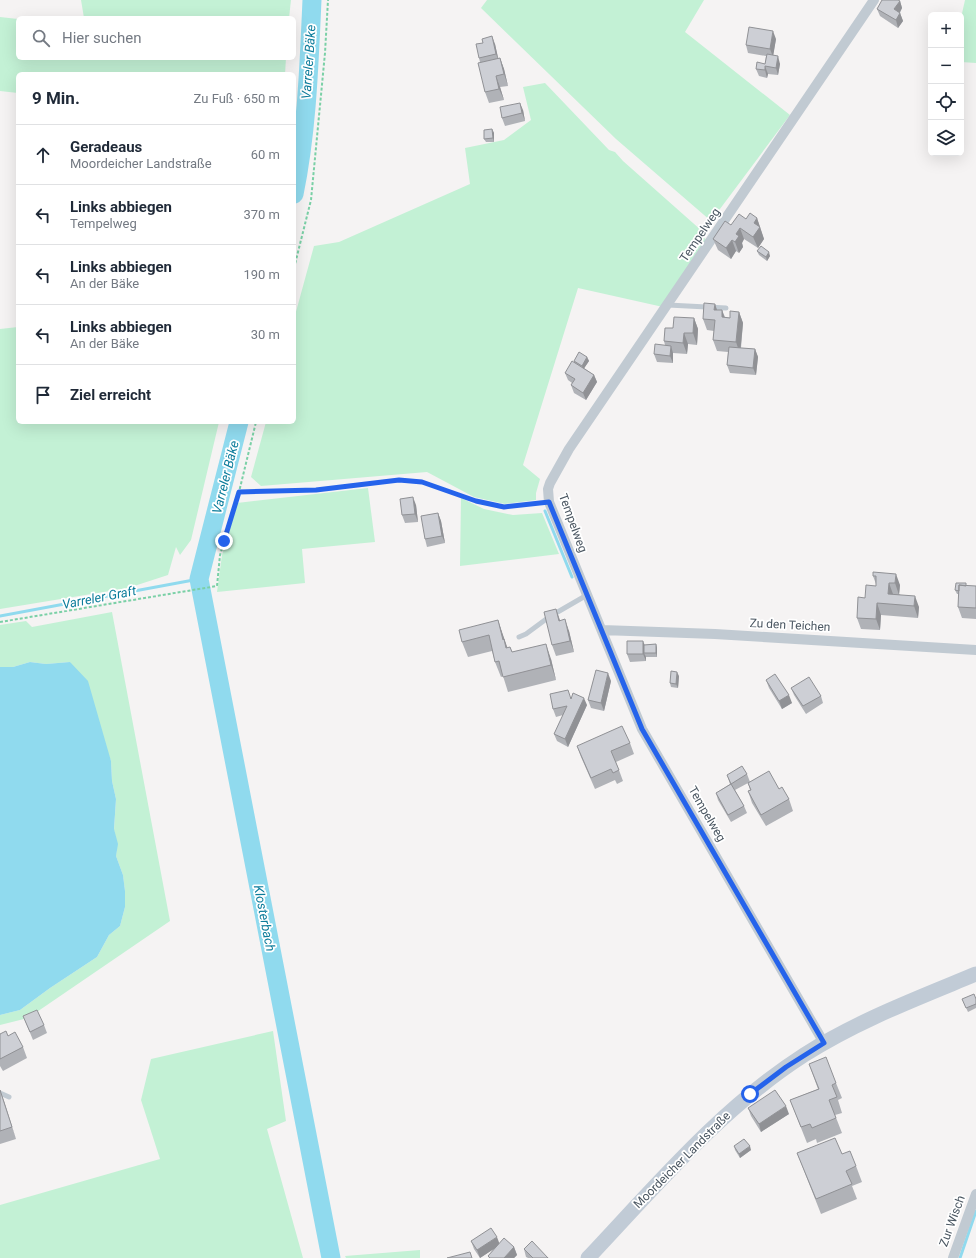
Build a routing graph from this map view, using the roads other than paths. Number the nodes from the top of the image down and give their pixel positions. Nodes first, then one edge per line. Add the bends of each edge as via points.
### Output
1 (874, 0) edge
2 (668, 305) junction
3 (726, 308) dead end
4 (588, 595) junction
5 (602, 630) junction
6 (519, 637) dead end
7 (976, 650) edge
8 (976, 974) edge
9 (824, 1043) junction
10 (0, 1093) edge
11 (9, 1097) dead end
12 (976, 1194) edge
13 (588, 1258) edge
14 (953, 1258) edge

1 - 2 street, Tempelweg
2 - 3 lane
2 - 4 street, Tempelweg via 569,450 548,489 549,502
4 - 5 street, Tempelweg
4 - 6 lane
5 - 7 street, Zu den Teichen via 715,634
5 - 9 street, Tempelweg via 642,729
8 - 9 main road, Moordeicher Landstraße via 873,1018
9 - 13 main road, Moordeicher Landstraße via 786,1067 722,1118
10 - 11 lane
12 - 14 street, Zur Wisch

